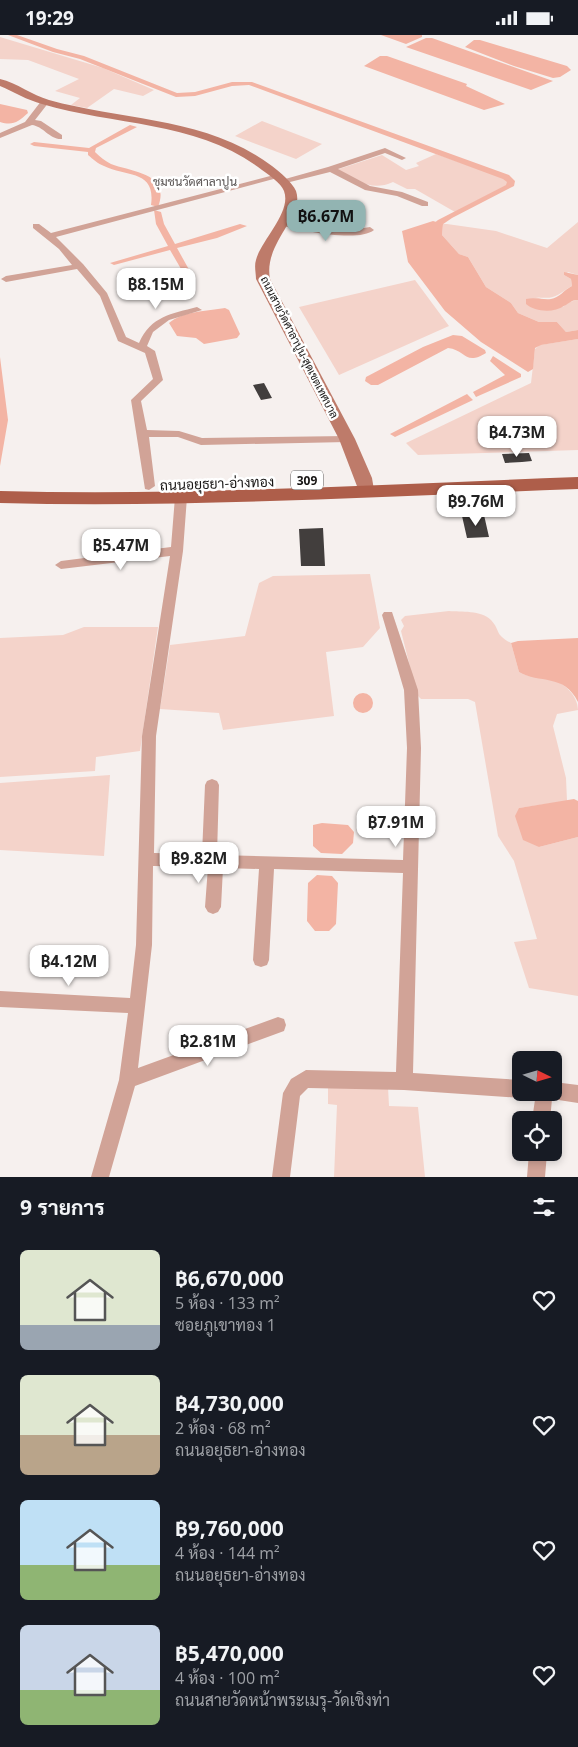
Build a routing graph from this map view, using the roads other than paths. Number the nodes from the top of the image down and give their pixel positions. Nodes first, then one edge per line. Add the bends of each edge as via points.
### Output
1 (0, 82) edge
2 (45, 102) junction
3 (30, 122) junction
4 (1, 135) edge
5 (59, 137) dead end
6 (402, 158) dead end
7 (331, 169) junction
8 (280, 179) junction
9 (425, 204) dead end
10 (282, 223) junction
11 (36, 226) dead end
12 (370, 230) dead end
13 (51, 236) junction
14 (80, 266) junction
15 (6, 279) dead end
16 (197, 310) dead end
17 (142, 347) junction
18 (142, 433) junction
19 (348, 439) junction
20 (578, 471) edge
21 (578, 483) edge
22 (365, 484) junction
23 (149, 486) junction
24 (36, 496) junction
25 (5, 497) edge
26 (181, 497) junction
27 (177, 551) junction
28 (61, 565) dead end
29 (388, 615) dead end
30 (212, 785) dead end
31 (147, 859) junction
32 (212, 861) junction
33 (267, 863) junction
34 (410, 867) junction
35 (213, 907) dead end
36 (261, 960) dead end
37 (0, 999) edge
38 (137, 1006) junction
39 (278, 1025) dead end
40 (128, 1080) junction
41 (404, 1081) junction
42 (512, 1088) edge
43 (562, 1092) edge
44 (578, 1094) edge
45 (537, 1161) edge
46 (100, 1177) edge
47 (281, 1177) edge
48 (536, 1177) edge

1 - 2 street
2 - 3 street
2 - 8 street via 208,137 235,147
3 - 4 street
3 - 5 street via 38,123
6 - 7 street via 386,150
7 - 8 street
7 - 9 street via 368,188 399,194
8 - 10 street, ถนนสายวัดศาลาปูน-สุดเขตเทศบาล via 290,191 291,200
8 - 13 street
10 - 12 street via 345,234
10 - 19 street, ถนนสายวัดศาลาปูน-สุดเขตเทศบาล via 264,254 263,279
11 - 13 street
13 - 14 street
14 - 15 street
14 - 17 street via 104,295 119,336
16 - 17 street via 166,318 149,331
17 - 18 street via 150,351 158,375 155,384 136,400
18 - 19 street via 179,434 202,442
18 - 23 street
19 - 22 street, ถนนสายวัดศาลาปูน-สุดเขตเทศบาล
20 - 22 main road, ถนนอยุธยา-อ่างทอง / 309
21 - 22 main road, ถนนอยุธยา-อ่างทอง / 309
22 - 23 main road, ถนนอยุธยา-อ่างทอง / 309
22 - 26 main road, ถนนอยุธยา-อ่างทอง / 309
23 - 24 main road, ถนนอยุธยา-อ่างทอง / 309 via 74,489
24 - 25 main road, ถนนอยุธยา-อ่างทอง / 309
24 - 26 main road, ถนนอยุธยา-อ่างทอง / 309 via 74,499
26 - 27 street
27 - 28 street
27 - 31 street via 148,736
29 - 34 street via 411,690 414,748
30 - 32 street
31 - 32 street
31 - 38 street via 144,945
32 - 33 street
32 - 35 street
33 - 34 street
33 - 36 street
34 - 41 street
37 - 38 street
38 - 40 street
39 - 40 street
40 - 46 street
41 - 42 street
41 - 47 street via 306,1079 297,1085 289,1109
43 - 44 street
45 - 48 street

